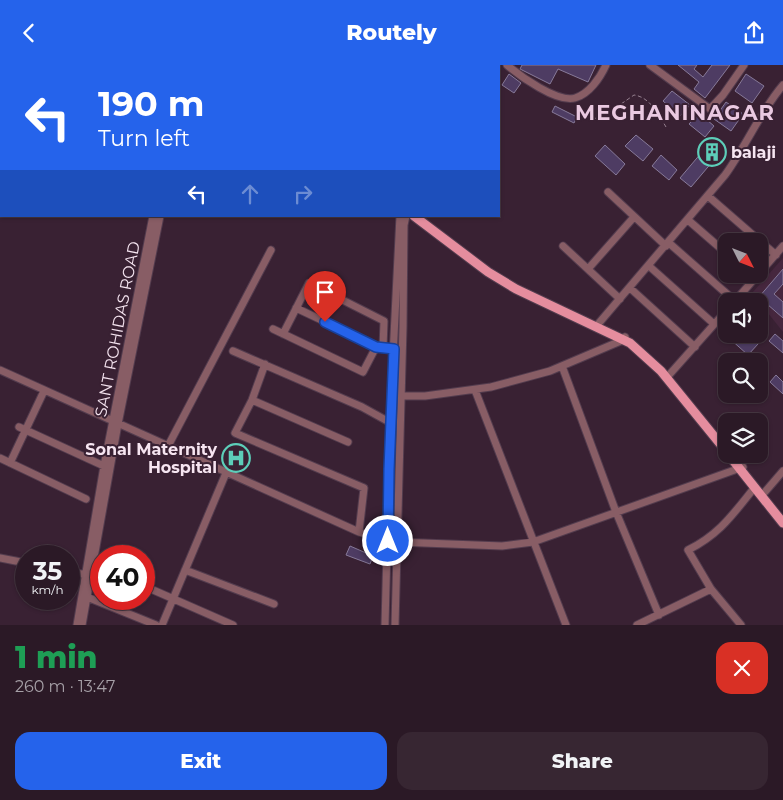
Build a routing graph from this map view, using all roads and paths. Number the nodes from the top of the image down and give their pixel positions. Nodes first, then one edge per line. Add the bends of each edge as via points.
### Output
1 (507, 65) edge
2 (606, 65) edge
3 (650, 65) edge
4 (744, 65) edge
5 (783, 86) edge
6 (574, 98) junction
7 (666, 127) dead end
8 (608, 192) dead end
9 (708, 196) junction
10 (153, 217) edge
11 (160, 217) edge
12 (400, 217) edge
13 (406, 217) edge
14 (415, 217) edge
15 (423, 217) edge
16 (634, 217) junction
17 (688, 220) junction
18 (667, 244) junction
19 (563, 246) dead end
20 (718, 246) edge
21 (783, 246) edge
22 (271, 250) dead end
23 (776, 255) junction
24 (768, 262) edge
25 (649, 265) junction
26 (588, 269) junction
27 (630, 288) junction
28 (725, 293) edge
29 (400, 298) junction
30 (620, 299) junction
31 (296, 308) junction
32 (718, 320) edge
33 (599, 323) junction
34 (714, 324) junction
35 (273, 329) dead end
36 (283, 334) junction
37 (625, 338) junction
38 (379, 347) junction
39 (695, 347) junction
40 (394, 349) junction
41 (234, 351) dead end
42 (265, 364) junction
43 (562, 366) junction
44 (0, 370) edge
45 (669, 375) junction
46 (475, 389) junction
47 (44, 391) junction
48 (391, 396) junction
49 (401, 397) junction
50 (252, 400) junction
51 (116, 423) junction
52 (391, 423) junction
53 (22, 428) junction
54 (718, 436) edge
55 (348, 442) dead end
56 (718, 442) edge
57 (168, 445) junction
58 (0, 458) edge
59 (10, 463) junction
60 (737, 463) edge
61 (739, 463) edge
62 (104, 466) junction
63 (741, 467) junction
64 (783, 471) edge
65 (226, 473) junction
66 (755, 487) junction
67 (764, 493) junction
68 (86, 499) dead end
69 (616, 512) junction
70 (783, 517) edge
71 (783, 523) edge
72 (359, 532) junction
73 (388, 541) junction
74 (396, 542) junction
75 (533, 542) junction
76 (95, 545) edge
77 (0, 558) edge
78 (15, 561) edge
79 (90, 570) edge
80 (185, 570) junction
81 (80, 574) edge
82 (88, 575) junction
83 (711, 589) junction
84 (155, 591) edge
85 (87, 597) junction
86 (173, 599) junction
87 (274, 604) dead end
88 (659, 615) junction
89 (77, 625) edge
90 (82, 625) edge
91 (156, 625) edge
92 (162, 625) edge
93 (233, 625) edge
94 (385, 625) edge
95 (395, 625) edge
96 (566, 625) edge
97 (637, 625) edge
98 (741, 625) edge

1 - 6 street via 541,88
2 - 6 street via 591,87
3 - 4 street via 710,109 724,95
5 - 9 street via 739,156
6 - 7 path via 588,116 595,119 638,95 653,107
8 - 16 street
9 - 17 street
9 - 23 street
10 - 51 street, SANT ROHIDAS ROAD
11 - 51 street
12 - 29 street
13 - 29 street
14 - 37 main road via 516,289
15 - 33 main road via 490,269
16 - 18 street
16 - 26 street
17 - 18 street
17 - 20 street
18 - 25 street
18 - 28 street
19 - 26 street
21 - 23 street
22 - 57 street
23 - 24 street
25 - 27 street
25 - 34 street
26 - 30 street
27 - 30 street
27 - 39 street
29 - 40 street
29 - 49 street
30 - 33 street
31 - 36 street
31 - 38 street
31 - 38 street via 309,283 384,321
32 - 34 street
33 - 37 main road
34 - 39 street
35 - 36 street
36 - 38 street via 363,372
37 - 43 street
37 - 45 main road via 648,353
37 - 56 main road via 661,371
38 - 40 street
39 - 45 street
40 - 48 street
41 - 42 street
42 - 50 street
42 - 52 street
43 - 46 street
43 - 69 street
44 - 47 street
45 - 54 main road
46 - 49 street
46 - 75 street
47 - 51 street
47 - 53 street
48 - 49 street
48 - 52 street
49 - 74 street
50 - 55 street
50 - 72 street via 236,433 364,488
51 - 57 street
51 - 62 street, SANT ROHIDAS ROAD
51 - 76 street
52 - 73 street
53 - 59 street
53 - 62 street
57 - 65 street
58 - 59 street
59 - 68 street
60 - 63 main road
61 - 63 main road
62 - 82 street, SANT ROHIDAS ROAD
63 - 66 main road
63 - 67 main road
63 - 69 street
64 - 67 street
65 - 72 street
65 - 80 street
66 - 71 main road
66 - 83 street via 718,531 688,550
67 - 70 main road
69 - 75 street
69 - 88 street
72 - 73 street
73 - 74 street
73 - 94 street
74 - 75 street via 502,546
74 - 95 street
75 - 96 street
77 - 78 street
79 - 82 street
80 - 86 street
80 - 87 street
81 - 82 street
82 - 85 street
82 - 89 street, SANT ROHIDAS ROAD
83 - 88 street
83 - 98 street
84 - 86 street
85 - 90 street
85 - 91 street
86 - 92 street
86 - 93 street
88 - 97 street

